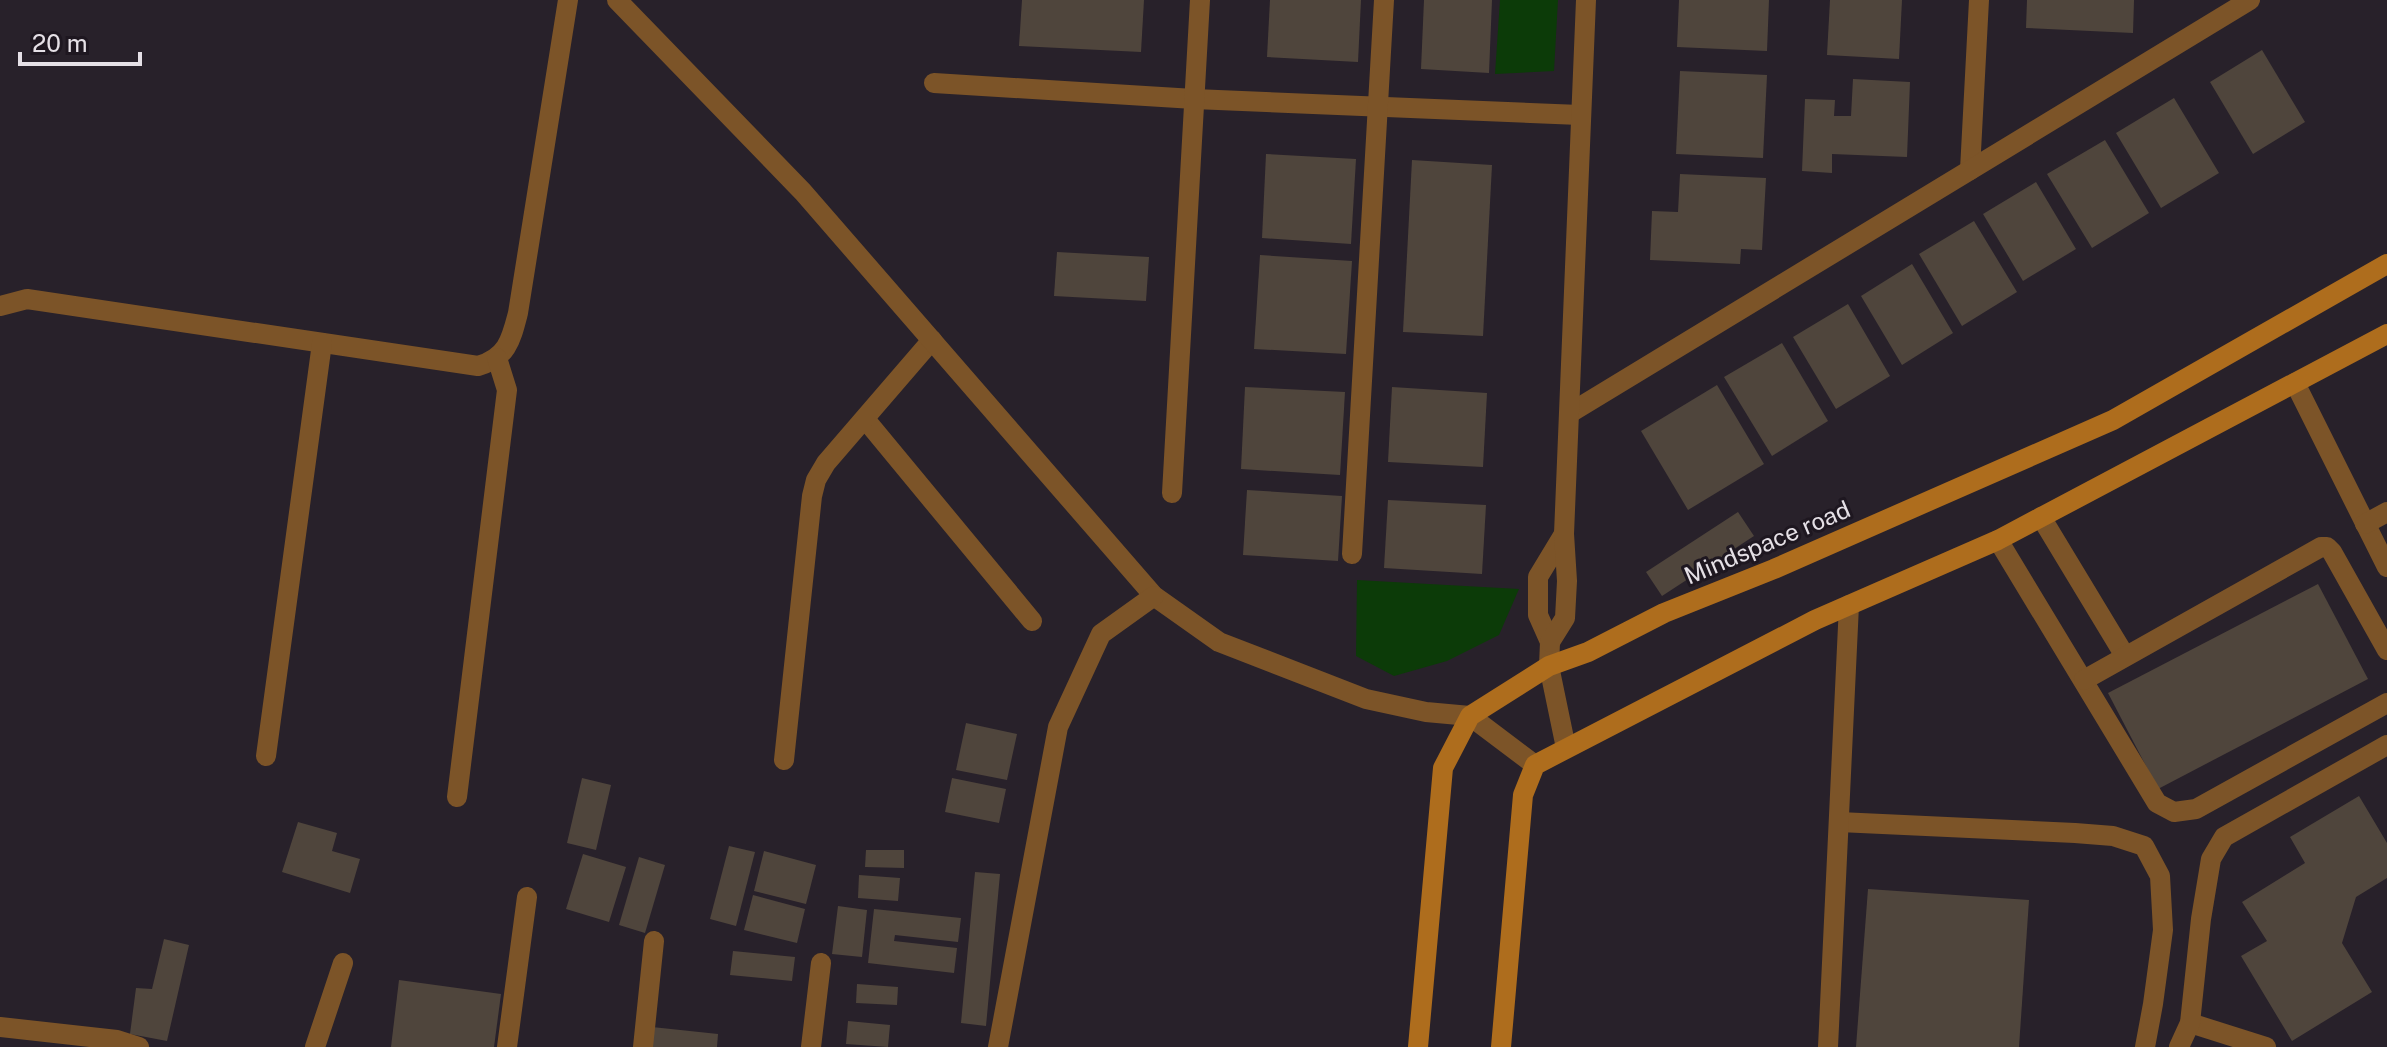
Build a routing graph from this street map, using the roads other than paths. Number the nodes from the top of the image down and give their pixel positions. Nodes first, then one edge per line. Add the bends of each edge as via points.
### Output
1 (568, 0) edge
2 (617, 0) edge
3 (1200, 0) edge
4 (1384, 0) edge
5 (1586, 0) edge
6 (1979, 0) edge
7 (2250, 0) edge
8 (934, 83) dead end
9 (1194, 99) junction
10 (1378, 105) junction
11 (1580, 115) junction
12 (1970, 170) junction
13 (2387, 264) edge
14 (0, 306) edge
15 (2387, 334) edge
16 (932, 340) junction
17 (322, 343) junction
18 (497, 358) junction
19 (2295, 383) junction
20 (1570, 413) junction
21 (865, 419) junction
22 (1172, 493) dead end
23 (2387, 512) edge
24 (2041, 517) junction
25 (2365, 524) junction
26 (1564, 534) junction
27 (1998, 540) junction
28 (1352, 554) dead end
29 (2387, 567) edge
30 (1154, 596) junction
31 (1849, 605) junction
32 (1032, 621) dead end
33 (1550, 642) junction
34 (2387, 650) edge
35 (2125, 656) junction
36 (1549, 666) junction
37 (2084, 680) junction
38 (2387, 703) edge
39 (1470, 716) junction
40 (2387, 745) edge
41 (1566, 748) junction
42 (266, 756) dead end
43 (784, 760) dead end
44 (1535, 765) junction
45 (457, 797) dead end
46 (1839, 822) junction
47 (527, 897) dead end
48 (654, 941) dead end
49 (343, 963) dead end
50 (821, 963) dead end
51 (2190, 1023) junction
52 (0, 1027) edge
53 (117, 1044) edge
54 (139, 1047) edge
55 (315, 1047) edge
56 (507, 1047) edge
57 (643, 1047) edge
58 (811, 1047) edge
59 (998, 1047) edge
60 (1418, 1047) edge
61 (1501, 1047) edge
62 (1828, 1047) edge
63 (2145, 1047) edge
64 (2179, 1047) edge
65 (2266, 1047) edge

1 - 18 street via 518,313 512,338
2 - 16 street via 803,192
3 - 9 street
4 - 10 street
5 - 11 street
6 - 12 street
7 - 12 street
8 - 9 street
9 - 10 street
9 - 22 street
10 - 11 street
10 - 28 street
11 - 20 street
12 - 20 street
13 - 36 main road, Mindspace road via 2113,420
14 - 17 street via 27,299
15 - 19 main road
16 - 21 street
16 - 30 street
17 - 18 street via 478,366
17 - 42 street
18 - 45 street via 507,390
19 - 24 main road
19 - 25 street
20 - 26 street
21 - 32 street
21 - 43 street via 826,463 812,496
23 - 25 street
24 - 27 main road
24 - 35 street
25 - 29 street
26 - 33 street via 1565,618
26 - 33 street via 1538,577 1538,615
27 - 31 main road
27 - 37 street
30 - 39 street via 1219,642 1366,699
30 - 59 street via 1101,634 1058,727
31 - 41 main road
31 - 46 street
33 - 36 street
34 - 35 street via 2332,552 2321,547
35 - 37 street
36 - 39 main road, Mindspace road
36 - 41 street
37 - 38 street via 2157,803 2174,812 2196,809
39 - 44 street
39 - 60 main road via 1443,768
40 - 51 street via 2224,837 2211,859
41 - 44 main road
44 - 61 main road via 1523,795
46 - 62 street
46 - 63 street via 2075,833 2113,836 2144,846 2160,876 2163,930
47 - 56 street
48 - 57 street
49 - 55 street
50 - 58 street
51 - 64 street
51 - 65 street
52 - 53 street
53 - 54 street

